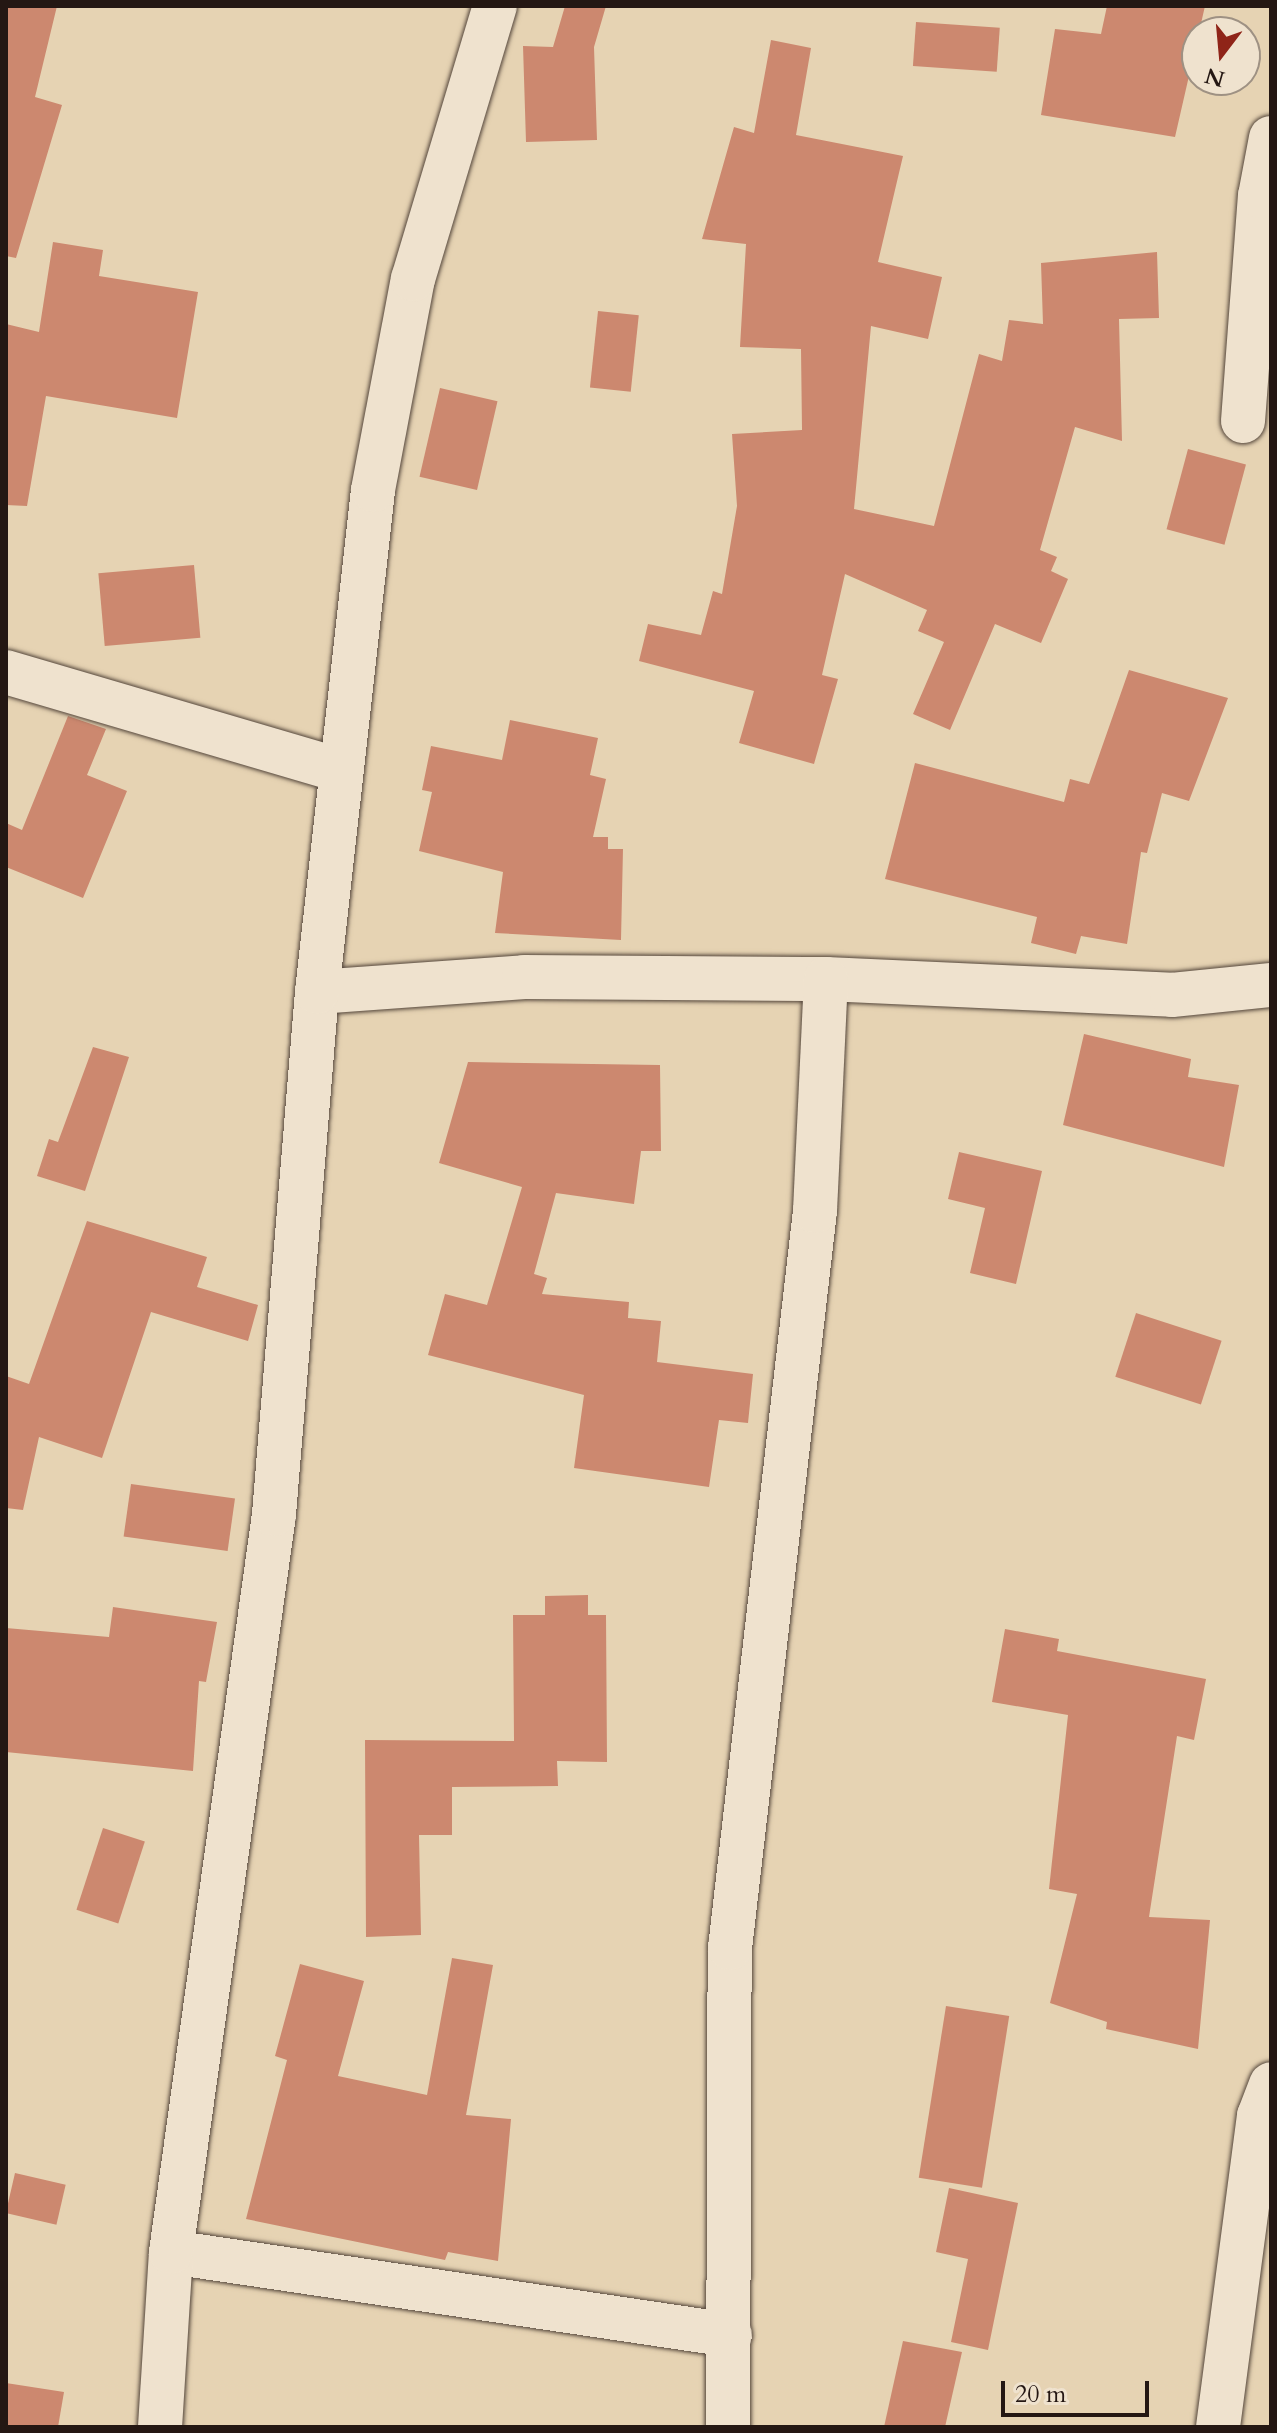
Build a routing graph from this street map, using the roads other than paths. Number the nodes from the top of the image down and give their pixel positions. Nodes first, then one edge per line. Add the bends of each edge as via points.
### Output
1 (495, 6) edge
2 (1271, 138) edge
3 (1243, 421) dead end
4 (6, 672) edge
5 (339, 770) junction
6 (826, 979) junction
7 (1271, 985) edge
8 (317, 992) junction
9 (1271, 2084) edge
10 (171, 2252) junction
11 (730, 2335) junction
12 (160, 2427) edge
13 (728, 2427) edge
14 (1218, 2427) edge

1 - 5 street via 413,279 373,490
2 - 3 street
4 - 5 street
5 - 8 street
6 - 7 street via 1172,995
6 - 8 street via 524,977
6 - 11 street via 815,1211 730,1948
8 - 10 street via 274,1514
9 - 14 street via 1259,2116
10 - 11 street
10 - 12 street
11 - 13 street

